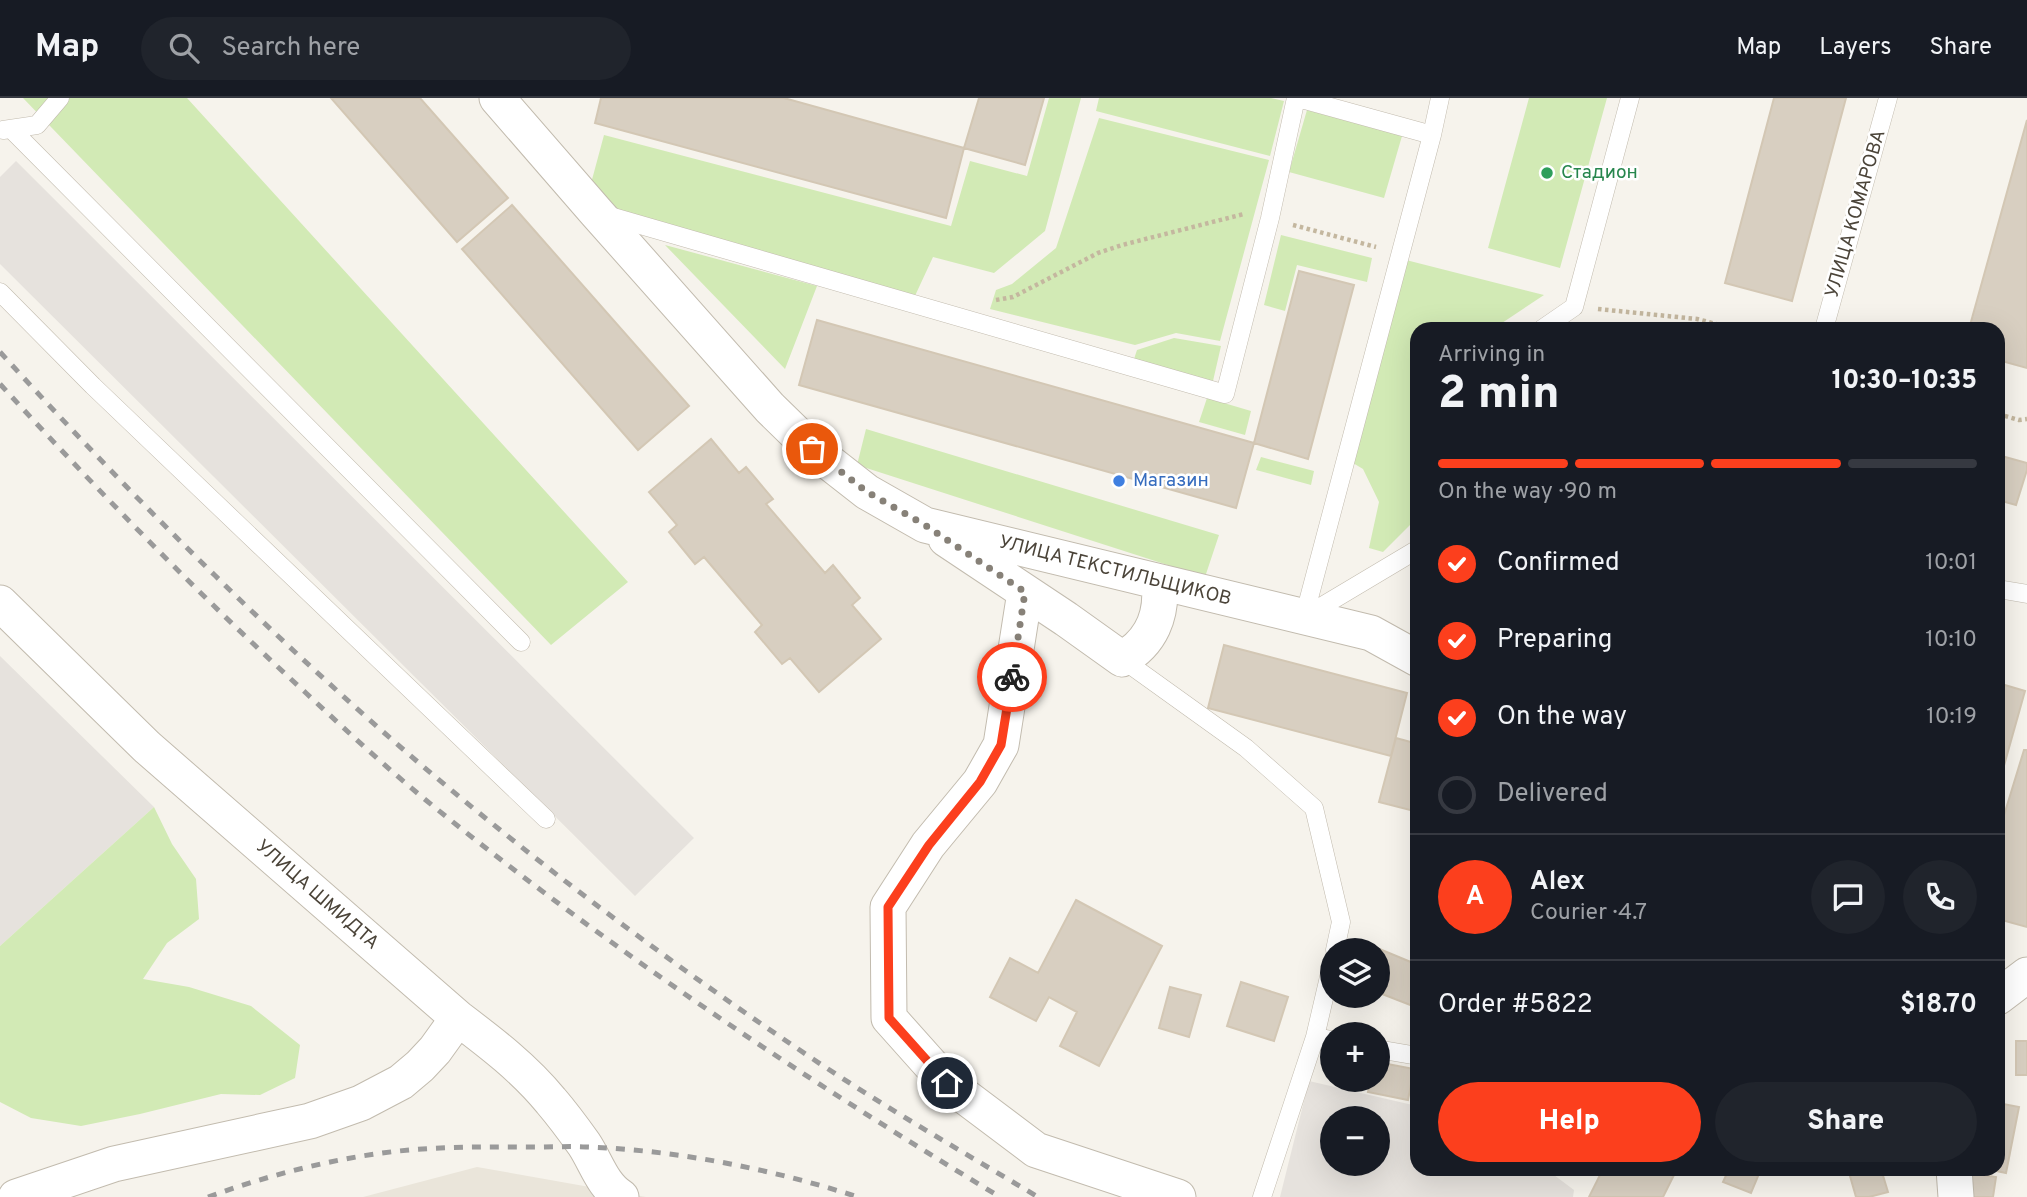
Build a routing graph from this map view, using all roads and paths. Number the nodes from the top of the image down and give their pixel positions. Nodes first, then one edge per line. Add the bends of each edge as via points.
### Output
1 (60, 98) edge
2 (497, 98) edge
3 (1297, 98) edge
4 (1440, 98) edge
5 (1630, 98) edge
6 (1888, 98) edge
7 (6, 130) edge
8 (1432, 135) junction
9 (596, 212) junction
10 (1270, 218) junction
11 (1401, 254) junction
12 (0, 292) edge
13 (1614, 310) dead end
14 (964, 319) junction
15 (1552, 322) edge
16 (1708, 322) edge
17 (1826, 322) edge
18 (2005, 416) edge
19 (2027, 419) edge
20 (925, 525) junction
21 (1410, 554) edge
22 (1159, 582) junction
23 (2005, 590) edge
24 (1025, 592) junction
25 (2027, 594) edge
26 (0, 603) edge
27 (1304, 617) junction
28 (522, 642) dead end
29 (1410, 655) edge
30 (1122, 659) junction
31 (546, 819) dead end
32 (1338, 938) edge
33 (2027, 975) edge
34 (2005, 992) edge
35 (458, 1017) junction
36 (1320, 1047) edge
37 (1390, 1051) edge
38 (1410, 1055) edge
39 (1954, 1176) edge
40 (16, 1197) edge
41 (621, 1197) edge
42 (1178, 1197) edge
43 (1262, 1197) edge
44 (1956, 1197) edge

1 - 7 lane via 37,125
2 - 9 street, УЛИЦА ТЕКСТИЛЬЩИКОВ
3 - 8 lane
3 - 10 lane
4 - 8 lane
5 - 15 lane via 1574,307
6 - 17 lane, УЛИЦА КОМАРОВА
7 - 28 lane
8 - 11 lane
9 - 14 lane
9 - 20 street, УЛИЦА ТЕКСТИЛЬЩИКОВ via 812,449 867,492
10 - 11 path
10 - 14 path via 1232,216 1122,244
10 - 14 lane via 1225,394
11 - 27 lane
12 - 31 lane
13 - 16 path
18 - 19 path
20 - 22 street, УЛИЦА ТЕКСТИЛЬЩИКОВ
20 - 24 street
21 - 27 lane
22 - 27 street, УЛИЦА ТЕКСТИЛЬЩИКОВ
22 - 30 street via 1160,602 1153,628 1141,645
23 - 25 lane
24 - 30 street
24 - 42 street via 1001,745 980,782 929,845 888,907 889,1018 947,1083 1036,1150
26 - 35 street, УЛИЦА ШМИДТА via 147,747
27 - 29 street, УЛИЦА ТЕКСТИЛЬЩИКОВ via 1371,633
30 - 32 lane via 1246,748 1314,808 1342,922
33 - 34 street
35 - 40 street via 420,1066 361,1103 310,1121 114,1164
35 - 41 street, УЛИЦА ШМИДТА via 532,1079
36 - 43 lane
37 - 38 lane
39 - 44 street

